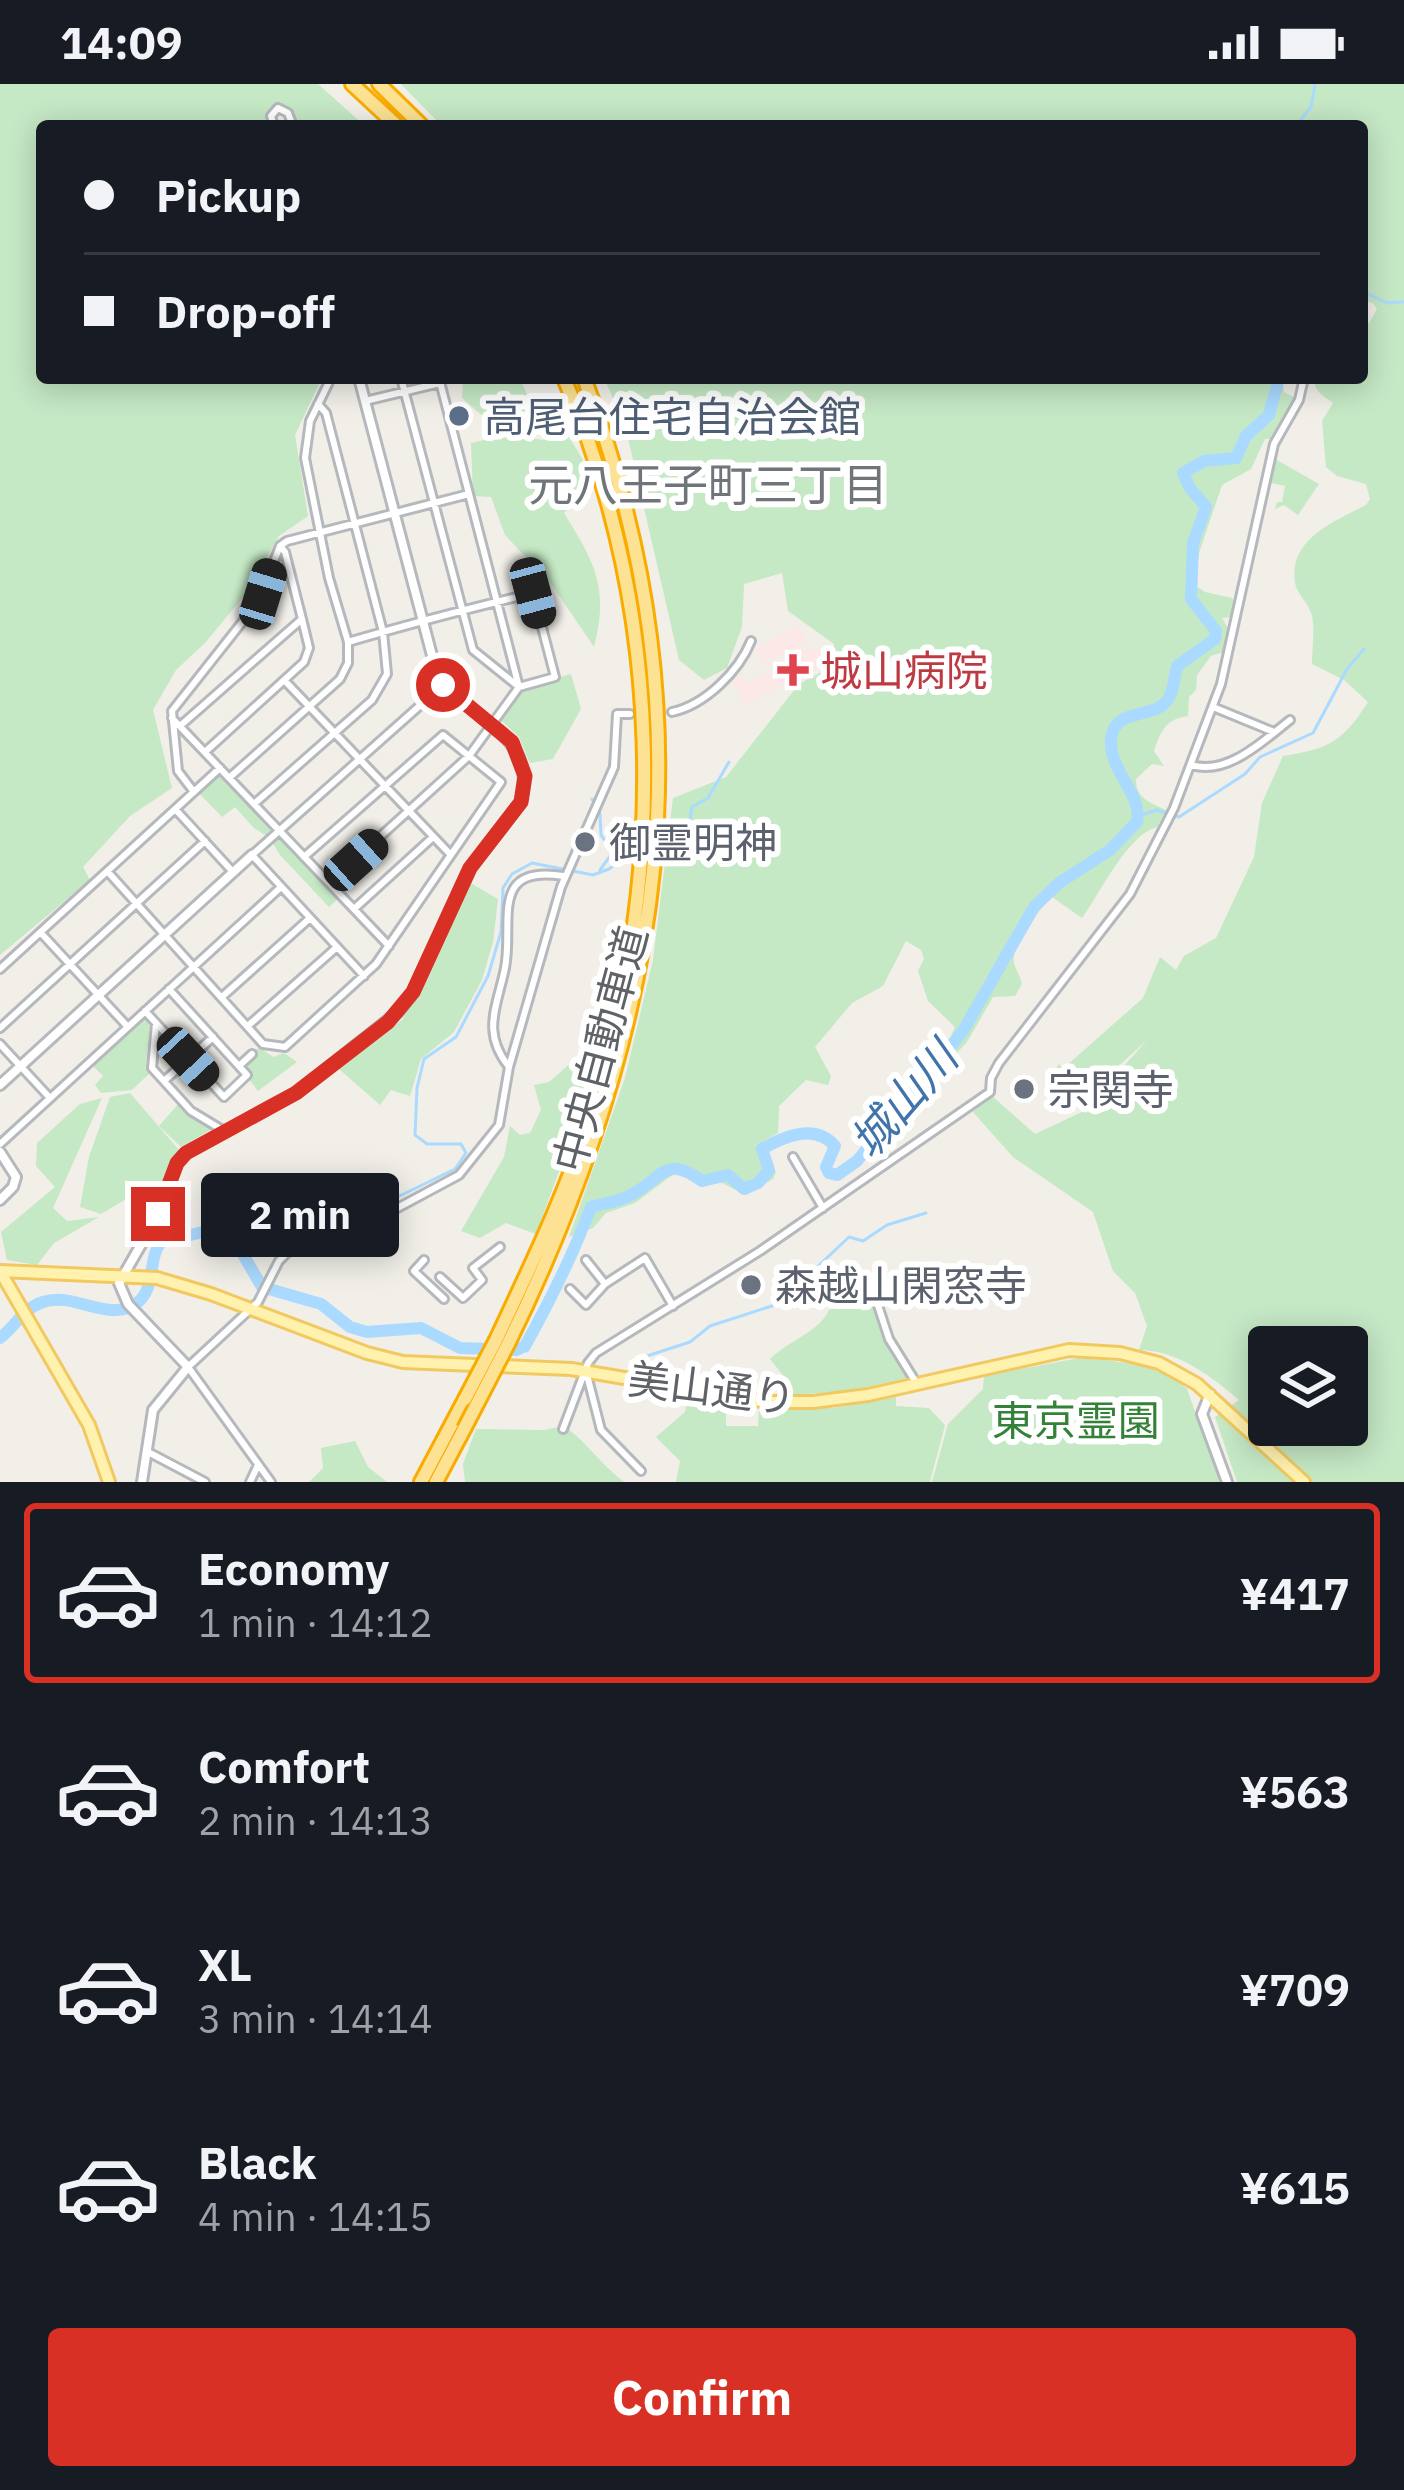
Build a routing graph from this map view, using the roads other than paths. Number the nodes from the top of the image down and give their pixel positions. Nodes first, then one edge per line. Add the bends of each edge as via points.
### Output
1 (352, 84) edge
2 (379, 84) edge
3 (272, 120) edge
4 (290, 120) edge
5 (391, 120) edge
6 (416, 120) edge
7 (329, 384) edge
8 (361, 384) edge
9 (402, 384) edge
10 (427, 384) edge
11 (441, 384) edge
12 (566, 384) edge
13 (586, 384) edge
14 (1303, 384) edge
15 (404, 391) junction
16 (365, 401) junction
17 (318, 404) junction
18 (469, 494) junction
19 (434, 503) junction
20 (394, 514) junction
21 (355, 524) junction
22 (319, 532) junction
23 (280, 546) junction
24 (497, 602) junction
25 (463, 611) junction
26 (302, 619) junction
27 (422, 622) junction
28 (383, 632) junction
29 (751, 641) dead end
30 (347, 642) junction
31 (285, 681) junction
32 (443, 685) junction
33 (519, 687) junction
34 (309, 707) junction
35 (1213, 707) junction
36 (672, 712) dead end
37 (630, 713) dead end
38 (171, 718) junction
39 (1290, 720) dead end
40 (180, 725) junction
41 (493, 725) junction
42 (1274, 732) junction
43 (334, 734) junction
44 (205, 752) junction
45 (470, 756) junction
46 (359, 760) junction
47 (1192, 765) junction
48 (220, 768) junction
49 (229, 778) junction
50 (384, 785) junction
51 (194, 792) junction
52 (254, 804) junction
53 (176, 810) junction
54 (410, 812) junction
55 (279, 831) junction
56 (433, 837) junction
57 (205, 841) junction
58 (650, 843) junction
59 (450, 854) junction
60 (252, 855) junction
61 (304, 857) junction
62 (566, 871) junction
63 (108, 872) junction
64 (233, 872) junction
65 (329, 883) junction
66 (281, 887) junction
67 (137, 902) junction
68 (354, 909) junction
69 (310, 918) junction
70 (41, 933) junction
71 (166, 934) junction
72 (389, 946) junction
73 (337, 947) junction
74 (70, 964) junction
75 (195, 966) junction
76 (0, 969) edge
77 (364, 976) junction
78 (169, 989) junction
79 (99, 995) junction
80 (222, 997) junction
81 (145, 1011) junction
82 (156, 1023) junction
83 (248, 1025) junction
84 (128, 1027) junction
85 (0, 1028) edge
86 (213, 1037) junction
87 (0, 1044) edge
88 (258, 1049) junction
89 (188, 1059) junction
90 (21, 1066) junction
91 (239, 1066) junction
92 (509, 1067) junction
93 (164, 1081) junction
94 (0, 1085) edge
95 (50, 1098) junction
96 (224, 1131) junction
97 (0, 1148) edge
98 (793, 1157) dead end
99 (0, 1199) edge
100 (823, 1208) junction
101 (500, 1247) dead end
102 (424, 1260) dead end
103 (586, 1260) dead end
104 (0, 1271) edge
105 (122, 1275) junction
106 (440, 1277) dead end
107 (605, 1284) junction
108 (570, 1289) dead end
109 (873, 1289) dead end
110 (444, 1300) dead end
111 (673, 1306) junction
112 (250, 1309) junction
113 (502, 1342) junction
114 (188, 1367) junction
115 (586, 1371) junction
116 (917, 1384) junction
117 (1210, 1394) junction
118 (563, 1429) dead end
119 (148, 1452) junction
120 (258, 1465) junction
121 (641, 1471) dead end
122 (109, 1482) edge
123 (142, 1482) edge
124 (206, 1482) edge
125 (250, 1482) edge
126 (271, 1482) edge
127 (421, 1482) edge
128 (436, 1482) edge
129 (1227, 1482) edge
130 (1304, 1482) edge

1 - 5 highway
2 - 6 highway
3 - 4 street via 278,108
7 - 17 street
8 - 16 street
9 - 15 street
10 - 15 street
11 - 18 street
12 - 58 highway, 中央自動車道 via 597,466 630,602
13 - 58 highway, 中央自動車道 via 643,600 656,704
14 - 35 street via 1274,444
15 - 16 street
15 - 19 street
16 - 20 street
17 - 21 street
17 - 22 street via 305,458
18 - 19 street
18 - 24 street
19 - 20 street
19 - 25 street
20 - 21 street
20 - 27 street
21 - 22 street
21 - 28 street
22 - 23 street
22 - 30 street
23 - 26 street
23 - 38 street via 259,602
24 - 25 street
24 - 33 street
24 - 33 street via 533,593 550,656 555,677
25 - 27 street
25 - 33 street via 473,650
26 - 31 street via 308,654
26 - 40 street
27 - 28 street
27 - 32 street
28 - 30 street
28 - 43 street via 385,682
29 - 36 street via 730,676
30 - 34 street via 346,671
31 - 34 street
31 - 44 street
32 - 41 street
32 - 46 street
33 - 41 street
34 - 43 street
34 - 49 street
35 - 42 street
35 - 47 street
37 - 62 street via 617,714 614,766
38 - 40 street
38 - 51 street via 178,771
39 - 42 street
40 - 44 street
41 - 45 street
41 - 96 street via 522,763 521,802 470,868 413,992 388,1022 296,1093
42 - 47 street via 1227,764
43 - 46 street
43 - 52 street
44 - 48 street
45 - 50 street via 442,735
45 - 54 street
45 - 59 street via 501,782
46 - 50 street
46 - 55 street
47 - 100 street via 1130,894 999,1064 991,1092
48 - 49 street
48 - 51 street
49 - 52 street
50 - 54 street
50 - 61 street
51 - 53 street
52 - 55 street
53 - 57 street
53 - 63 street
54 - 56 street
54 - 65 street
55 - 60 street
55 - 61 street
56 - 59 street
56 - 68 street
57 - 64 street
57 - 67 street
58 - 113 highway, 中央自動車道 via 642,965 616,1075 570,1206
59 - 72 street
60 - 64 street
60 - 66 street
61 - 65 street
62 - 92 street
62 - 92 street via 520,881 507,899 506,964 490,1029
63 - 67 street
63 - 70 street
64 - 71 street
65 - 68 street
66 - 69 street
66 - 75 street
67 - 71 street
67 - 74 street
68 - 72 street
69 - 73 street
69 - 80 street
70 - 74 street
70 - 76 street
71 - 75 street
71 - 79 street
72 - 77 street
73 - 77 street
73 - 83 street
74 - 79 street
74 - 85 street
75 - 78 street
75 - 80 street
77 - 88 street via 285,1047
78 - 81 street
78 - 86 street
79 - 84 street
79 - 90 street
80 - 83 street
81 - 82 street
81 - 84 street
82 - 89 street
82 - 93 street via 150,1064
83 - 88 street
84 - 95 street
86 - 89 street
86 - 91 street
87 - 90 street
88 - 91 street
89 - 91 street via 224,1097 247,1075
89 - 93 street
90 - 94 street
90 - 95 street
92 - 112 street via 500,1125 459,1175 366,1234 288,1252
93 - 96 street
95 - 97 street
96 - 105 street via 177,1163
97 - 99 street via 16,1177
98 - 100 street
100 - 111 street
101 - 106 street via 473,1268 482,1280 463,1298
102 - 110 street via 414,1271
103 - 107 street
104 - 105 main road
104 - 122 main road via 88,1424
105 - 112 main road, 美山通り via 157,1278
105 - 114 street via 128,1304
107 - 108 street via 586,1305
107 - 111 street via 645,1258
109 - 116 street via 889,1339
111 - 115 street via 596,1353
112 - 114 street
112 - 115 main road, 美山通り via 403,1362
113 - 127 highway, 中央自動車道, bridge
113 - 128 highway, 中央自動車道, bridge
114 - 119 street via 153,1410
114 - 120 street
115 - 116 main road, 美山通り via 766,1402 826,1401
115 - 118 street
115 - 121 street via 601,1430
116 - 117 main road, 美山通り via 1087,1350 1159,1363
117 - 129 street via 1202,1414
117 - 130 main road, 美山通り
119 - 123 street
119 - 124 street
120 - 125 street
120 - 126 street

